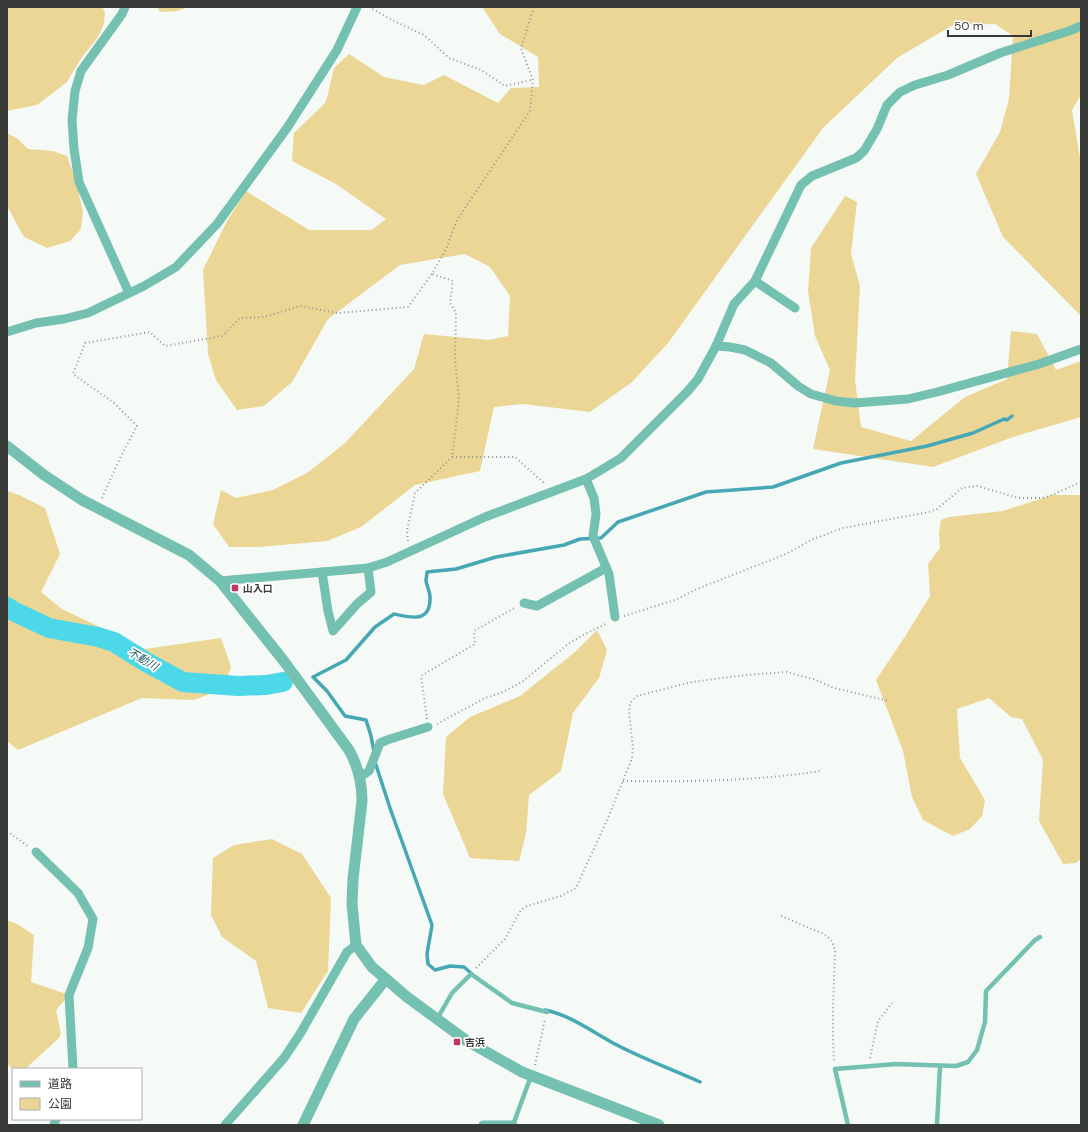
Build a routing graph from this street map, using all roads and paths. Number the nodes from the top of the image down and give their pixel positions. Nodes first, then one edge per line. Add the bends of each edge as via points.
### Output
1 (125, 7) edge
2 (357, 7) edge
3 (369, 7) edge
4 (534, 7) edge
5 (1081, 26) edge
6 (533, 80) junction
7 (432, 274) junction
8 (755, 281) junction
9 (129, 293) junction
10 (795, 308) dead end
11 (7, 332) edge
12 (716, 346) junction
13 (1081, 349) edge
14 (7, 446) edge
15 (452, 457) junction
16 (586, 478) junction
17 (1081, 482) edge
18 (554, 491) junction
19 (97, 508) junction
20 (410, 552) junction
21 (368, 568) junction
22 (606, 568) junction
23 (322, 572) junction
24 (220, 580) junction
25 (524, 603) joint
26 (615, 617) junction
27 (889, 701) dead end
28 (428, 727) junction
29 (821, 771) dead end
30 (360, 777) junction
31 (623, 781) junction
32 (7, 831) edge
33 (36, 852) joint
34 (781, 916) dead end
35 (1040, 937) dead end
36 (356, 945) junction
37 (470, 974) junction
38 (385, 980) junction
39 (892, 1003) dead end
40 (547, 1012) joint
41 (436, 1019) junction
42 (869, 1066) junction
43 (940, 1066) junction
44 (73, 1068) edge
45 (835, 1069) junction
46 (531, 1076) junction
47 (225, 1125) edge
48 (303, 1125) edge
49 (483, 1125) edge
50 (513, 1125) edge
51 (659, 1125) edge
52 (848, 1125) edge
53 (936, 1125) edge

1 - 9 street via 81,71 74,90 72,120 79,182
2 - 9 street via 337,50 287,128 217,224 176,267
3 - 6 path via 424,35 449,58 481,70 505,86
4 - 6 path via 520,48
5 - 8 street via 1000,53 900,92 887,105 864,151 856,158 812,176 802,185
6 - 7 path via 530,111 457,220 446,249
7 - 15 path via 453,281 450,303 456,313 455,360 458,400
7 - 19 path via 408,307 336,313 301,306 264,317 240,318 222,336 172,345 165,346 150,332 85,343 73,374 114,403 137,426
8 - 10 street
8 - 12 street via 734,304
9 - 11 street via 88,313 36,323
12 - 13 street via 745,350 772,363 811,394 854,403 908,399 1039,364
12 - 16 street via 698,379 687,392 621,458
14 - 19 street via 44,475
15 - 18 path via 516,457
15 - 20 path via 415,493 407,531
16 - 18 street
16 - 22 street via 596,506 593,536
17 - 26 path via 1042,498 1019,498 977,486 962,488 933,511 843,528 813,538 786,554 675,600
18 - 20 street via 484,517
19 - 24 street via 189,556
20 - 21 street
21 - 23 street
21 - 23 street via 371,592 333,631
22 - 25 street via 537,606
22 - 26 street
23 - 24 street
24 - 30 street via 349,750 356,761
25 - 28 path via 474,631 475,644 422,676
26 - 28 path via 568,644 522,682
27 - 31 path via 834,688 787,672 692,682 637,696 630,703 633,748
28 - 30 street via 380,743 369,771
29 - 31 path via 786,776 684,782
30 - 36 street via 362,801 352,904
31 - 37 path via 576,888 521,910 505,939
32 - 33 path
33 - 44 street via 78,893 93,919 88,948 69,995
34 - 45 path via 824,934 832,941 835,950 832,1039
35 - 43 lane via 986,991 984,1022 977,1050 968,1062 956,1066
36 - 38 street
36 - 47 street via 347,952 284,1058
37 - 40 lane via 512,1003
37 - 41 lane via 452,993
38 - 41 street
38 - 48 street via 354,1019
39 - 42 path via 878,1021
40 - 46 path
41 - 46 street via 467,1041
42 - 43 lane
42 - 45 lane
43 - 53 lane
45 - 52 lane
46 - 50 lane
46 - 51 street
49 - 50 street

